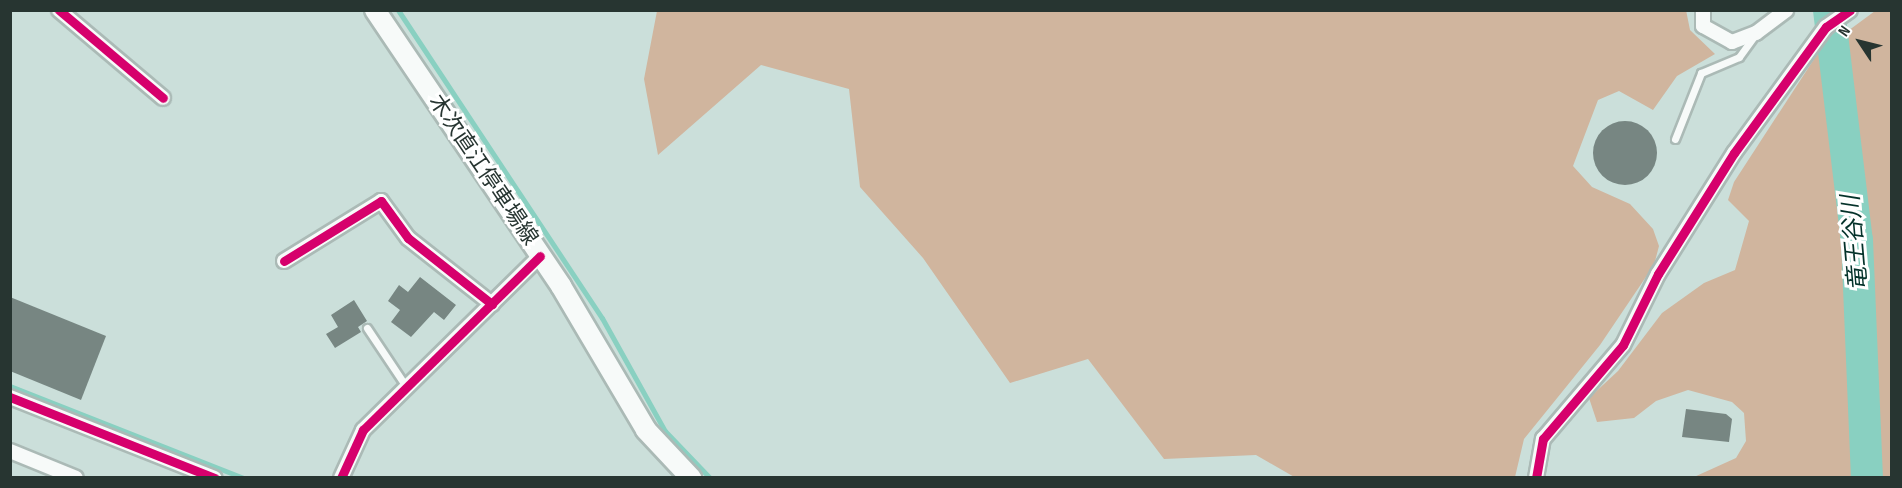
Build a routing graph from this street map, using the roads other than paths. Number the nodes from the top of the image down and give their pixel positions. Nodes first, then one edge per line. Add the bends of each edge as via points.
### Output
1 (59, 10) edge
2 (375, 10) edge
3 (1703, 10) edge
4 (1786, 10) edge
5 (1850, 10) edge
6 (1756, 33) junction
7 (163, 98) dead end
8 (1675, 139) dead end
9 (540, 256) junction
10 (284, 261) dead end
11 (492, 304) junction
12 (367, 328) dead end
13 (407, 388) junction
14 (10, 397) edge
15 (10, 451) edge
16 (76, 477) edge
17 (215, 477) edge
18 (341, 477) edge
19 (691, 477) edge
20 (1536, 477) edge

1 - 7 street
2 - 9 main road, 木次直江停車場線
3 - 6 street via 1703,26 1721,39 1732,42
4 - 6 street
5 - 20 street via 1821,33 1715,182 1658,274 1623,345 1543,439
6 - 8 lane via 1739,57 1701,73
9 - 11 street
9 - 19 main road, 木次直江停車場線 via 646,430
10 - 11 street via 381,201 408,238
11 - 13 street
12 - 13 lane
13 - 18 street via 363,430
14 - 17 street
15 - 16 street

